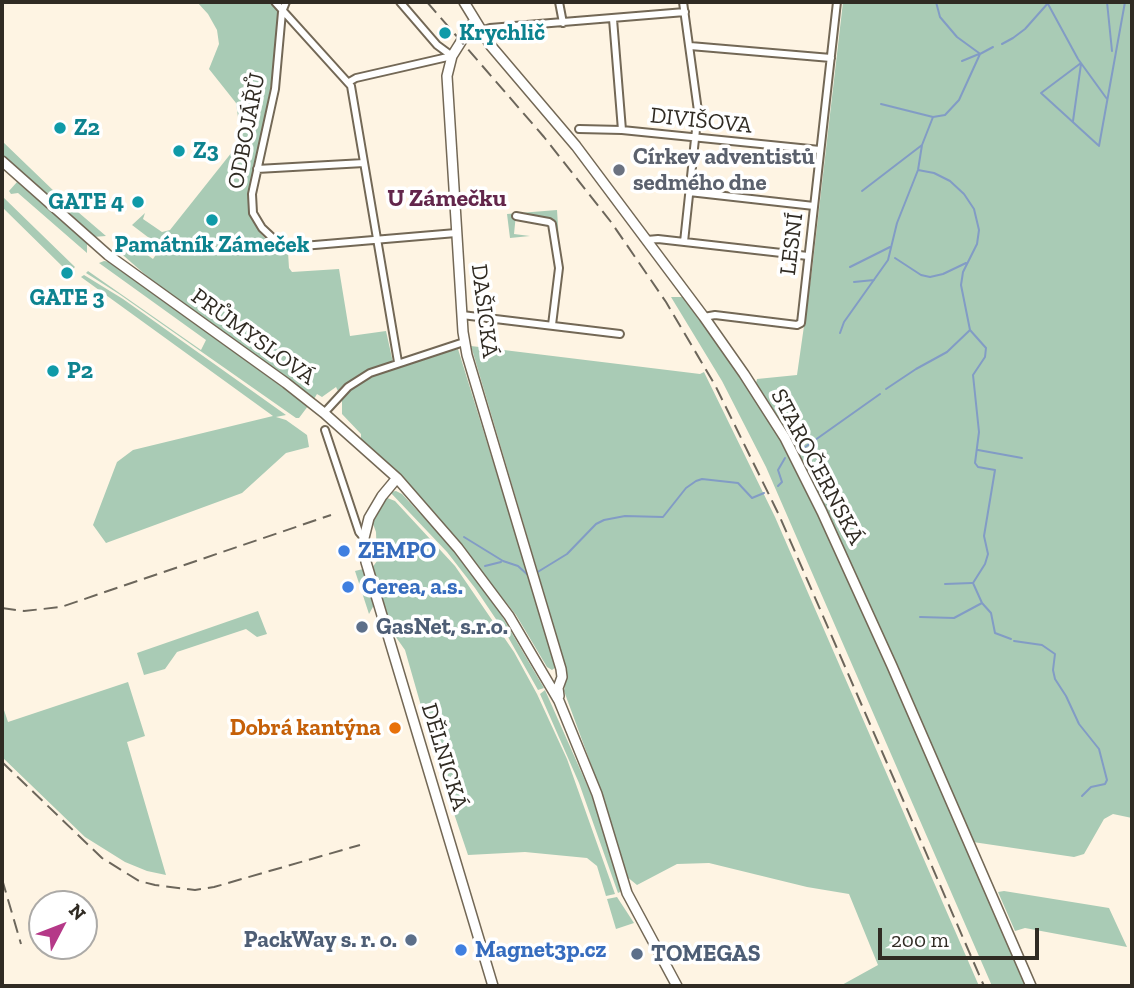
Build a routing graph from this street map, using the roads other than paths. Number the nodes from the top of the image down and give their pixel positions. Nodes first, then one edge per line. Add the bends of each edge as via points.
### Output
1 (275, 2) edge
2 (400, 2) edge
3 (464, 2) edge
4 (559, 2) edge
5 (683, 2) edge
6 (837, 2) edge
7 (284, 5) edge
8 (685, 12) junction
9 (613, 19) junction
10 (474, 21) junction
11 (563, 23) junction
12 (480, 31) junction
13 (690, 46) junction
14 (452, 56) junction
15 (831, 58) junction
16 (349, 82) junction
17 (579, 129) dead end
18 (622, 130) junction
19 (696, 138) junction
20 (820, 150) junction
21 (2, 161) edge
22 (364, 163) junction
23 (257, 169) junction
24 (689, 192) junction
25 (814, 206) junction
26 (516, 216) dead end
27 (457, 233) junction
28 (376, 240) junction
29 (647, 240) junction
30 (684, 242) junction
31 (808, 256) junction
32 (462, 315) junction
33 (704, 317) junction
34 (552, 325) junction
35 (620, 334) dead end
36 (464, 342) junction
37 (398, 362) junction
38 (324, 413) junction
39 (325, 430) dead end
40 (397, 478) junction
41 (364, 538) junction
42 (467, 559) junction
43 (551, 684) junction
44 (611, 844) junction
45 (493, 986) edge
46 (677, 986) edge
47 (1031, 986) edge

1 - 7 street
2 - 14 street
3 - 10 main road
4 - 11 street
5 - 8 street
6 - 15 street, LESNÍ
7 - 16 street
7 - 23 street, ODBOJÁŘŮ via 276,81
8 - 9 street
8 - 13 street
9 - 11 street
9 - 18 street
10 - 12 main road, STAROČERNSKÁ
10 - 14 main road, DAŠICKÁ
11 - 12 street
12 - 29 main road, STAROČERNSKÁ
13 - 15 street
13 - 19 street via 698,100
14 - 16 street
14 - 27 main road, DAŠICKÁ via 447,81
15 - 20 street, LESNÍ
16 - 22 street
17 - 18 street, DIVIŠOVA
18 - 19 street, DIVIŠOVA
19 - 20 street, DIVIŠOVA
19 - 24 street
20 - 25 street, LESNÍ
21 - 38 main road, PRŮMYSLOVÁ via 108,256
22 - 23 street
22 - 28 street
23 - 28 street, ODBOJÁŘŮ via 251,194 253,212 269,237 286,246
24 - 25 street
24 - 30 street
25 - 31 street, LESNÍ
26 - 34 street via 552,224 559,268
27 - 28 street
27 - 32 main road, DAŠICKÁ
28 - 37 street
29 - 30 street
29 - 33 main road, STAROČERNSKÁ
30 - 31 street
31 - 33 street, LESNÍ via 800,324
32 - 34 street
32 - 36 main road, DAŠICKÁ
33 - 47 main road, STAROČERNSKÁ via 762,400 811,489
34 - 35 street
36 - 37 street
36 - 43 main road, DAŠICKÁ via 560,665 562,677
37 - 38 street via 351,384
38 - 40 main road, PRŮMYSLOVÁ
39 - 41 street, DĚLNICKÁ
40 - 41 main road, DĚLNICKÁ via 371,512
40 - 42 main road, PRŮMYSLOVÁ
41 - 45 main road, DĚLNICKÁ via 368,571
42 - 43 main road, PRŮMYSLOVÁ
42 - 43 main road, PRŮMYSLOVÁ via 533,664
43 - 44 main road, PRŮMYSLOVÁ
43 - 44 main road, DAŠICKÁ via 558,690
44 - 46 main road via 635,910

